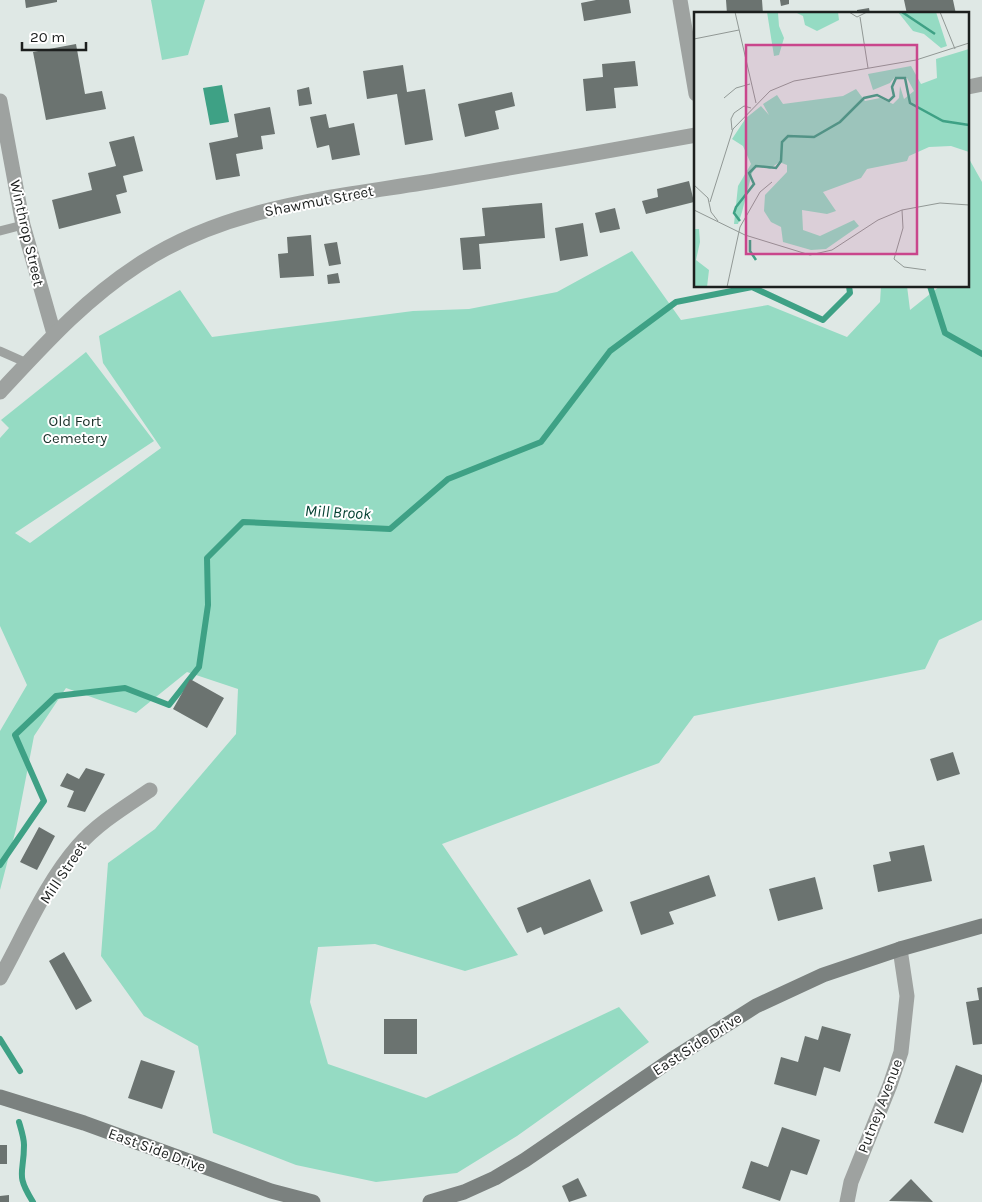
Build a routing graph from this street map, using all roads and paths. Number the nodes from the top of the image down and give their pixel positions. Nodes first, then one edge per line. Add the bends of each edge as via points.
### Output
1 (680, 0) edge
2 (694, 82) edge
3 (0, 100) edge
4 (694, 135) edge
5 (23, 225) junction
6 (0, 231) edge
7 (54, 334) junction
8 (0, 351) edge
9 (26, 363) junction
10 (0, 392) edge
11 (150, 790) dead end
12 (982, 926) edge
13 (900, 948) junction
14 (0, 978) edge
15 (0, 1097) edge
16 (314, 1202) edge
17 (430, 1202) edge
18 (847, 1202) edge

1 - 2 street
3 - 5 street, Winthrop Street
4 - 7 street, Shawmut Street via 322,198 227,222 181,240 138,264 80,308
5 - 6 lane
5 - 7 street, Winthrop Street
7 - 9 street, Shawmut Street
8 - 9 lane
9 - 10 street, Shawmut Street
11 - 14 street, Mill Street via 102,823 78,847 52,884
12 - 13 main road, East Side Drive
13 - 17 main road, East Side Drive via 823,975 756,1006 525,1160 464,1192
13 - 18 street, Putney Avenue via 907,996 900,1052 851,1182
15 - 16 main road, East Side Drive via 271,1191

